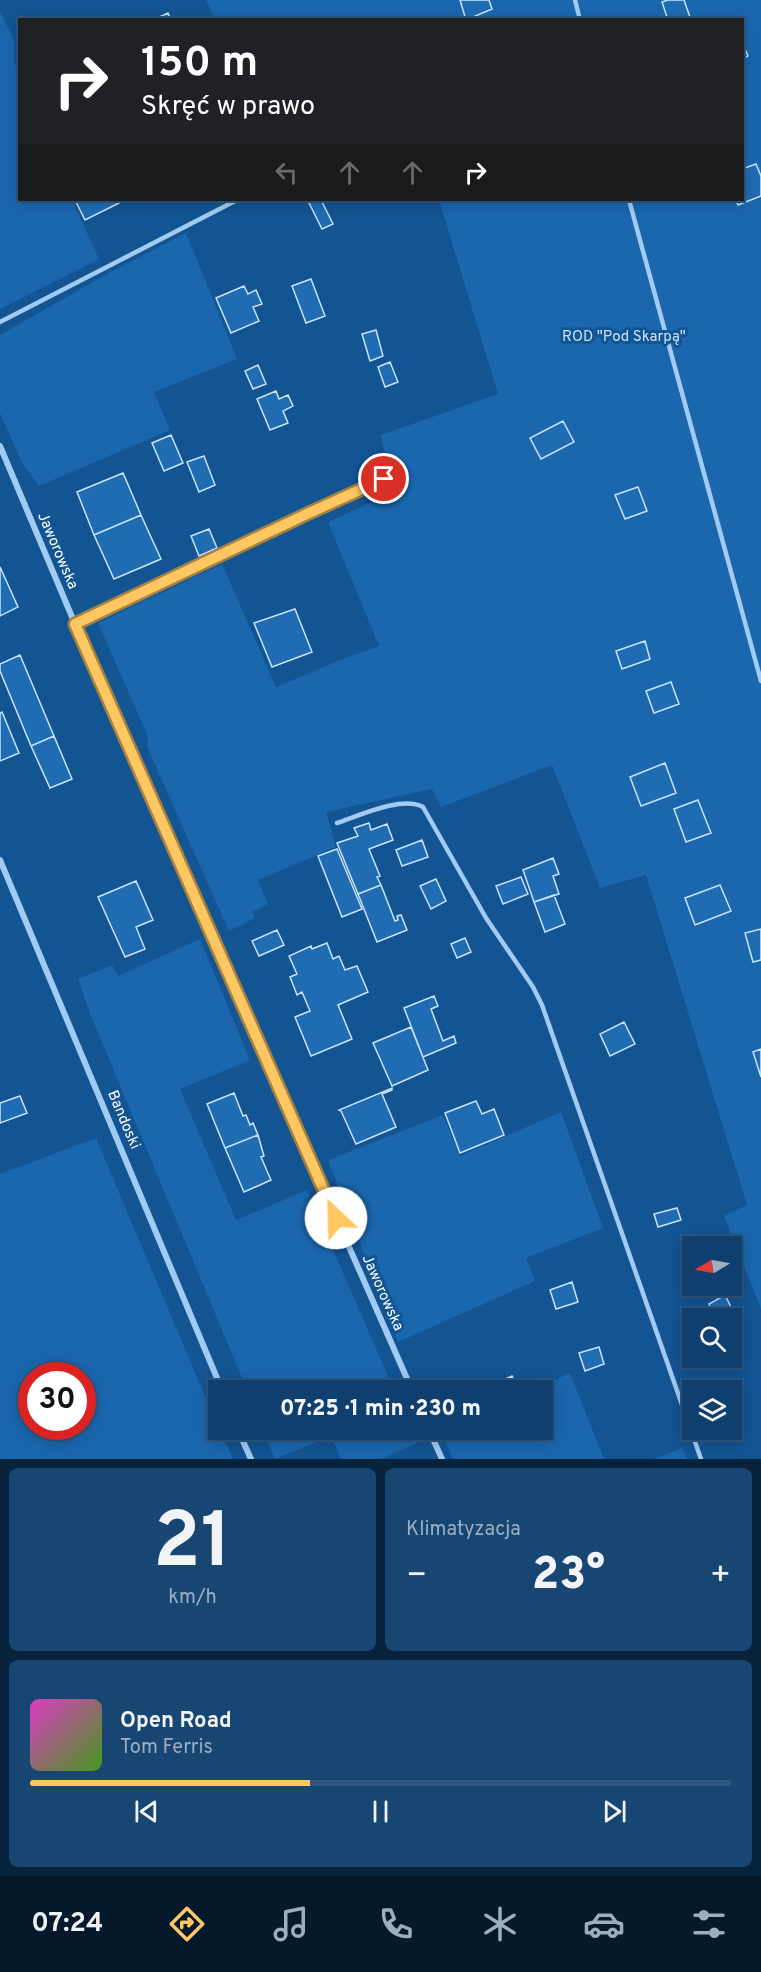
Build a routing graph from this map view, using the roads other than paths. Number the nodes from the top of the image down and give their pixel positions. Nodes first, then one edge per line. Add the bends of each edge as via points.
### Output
1 (575, 0) edge
2 (580, 18) edge
3 (235, 201) edge
4 (629, 201) edge
5 (0, 322) edge
6 (0, 446) edge
7 (384, 479) dead end
8 (75, 624) junction
9 (761, 681) edge
10 (338, 823) dead end
11 (0, 860) edge
12 (218, 1380) edge
13 (408, 1380) edge
14 (242, 1440) edge
15 (433, 1440) edge
16 (251, 1459) edge
17 (442, 1459) edge
18 (700, 1459) edge

1 - 2 lane
3 - 5 lane
4 - 9 lane
6 - 8 street, Jaworowska
7 - 8 lane
8 - 13 street, Jaworowska
10 - 18 lane via 380,807 411,803 423,807 486,918 533,987
11 - 12 street, Bandoski
14 - 16 street
15 - 17 street

